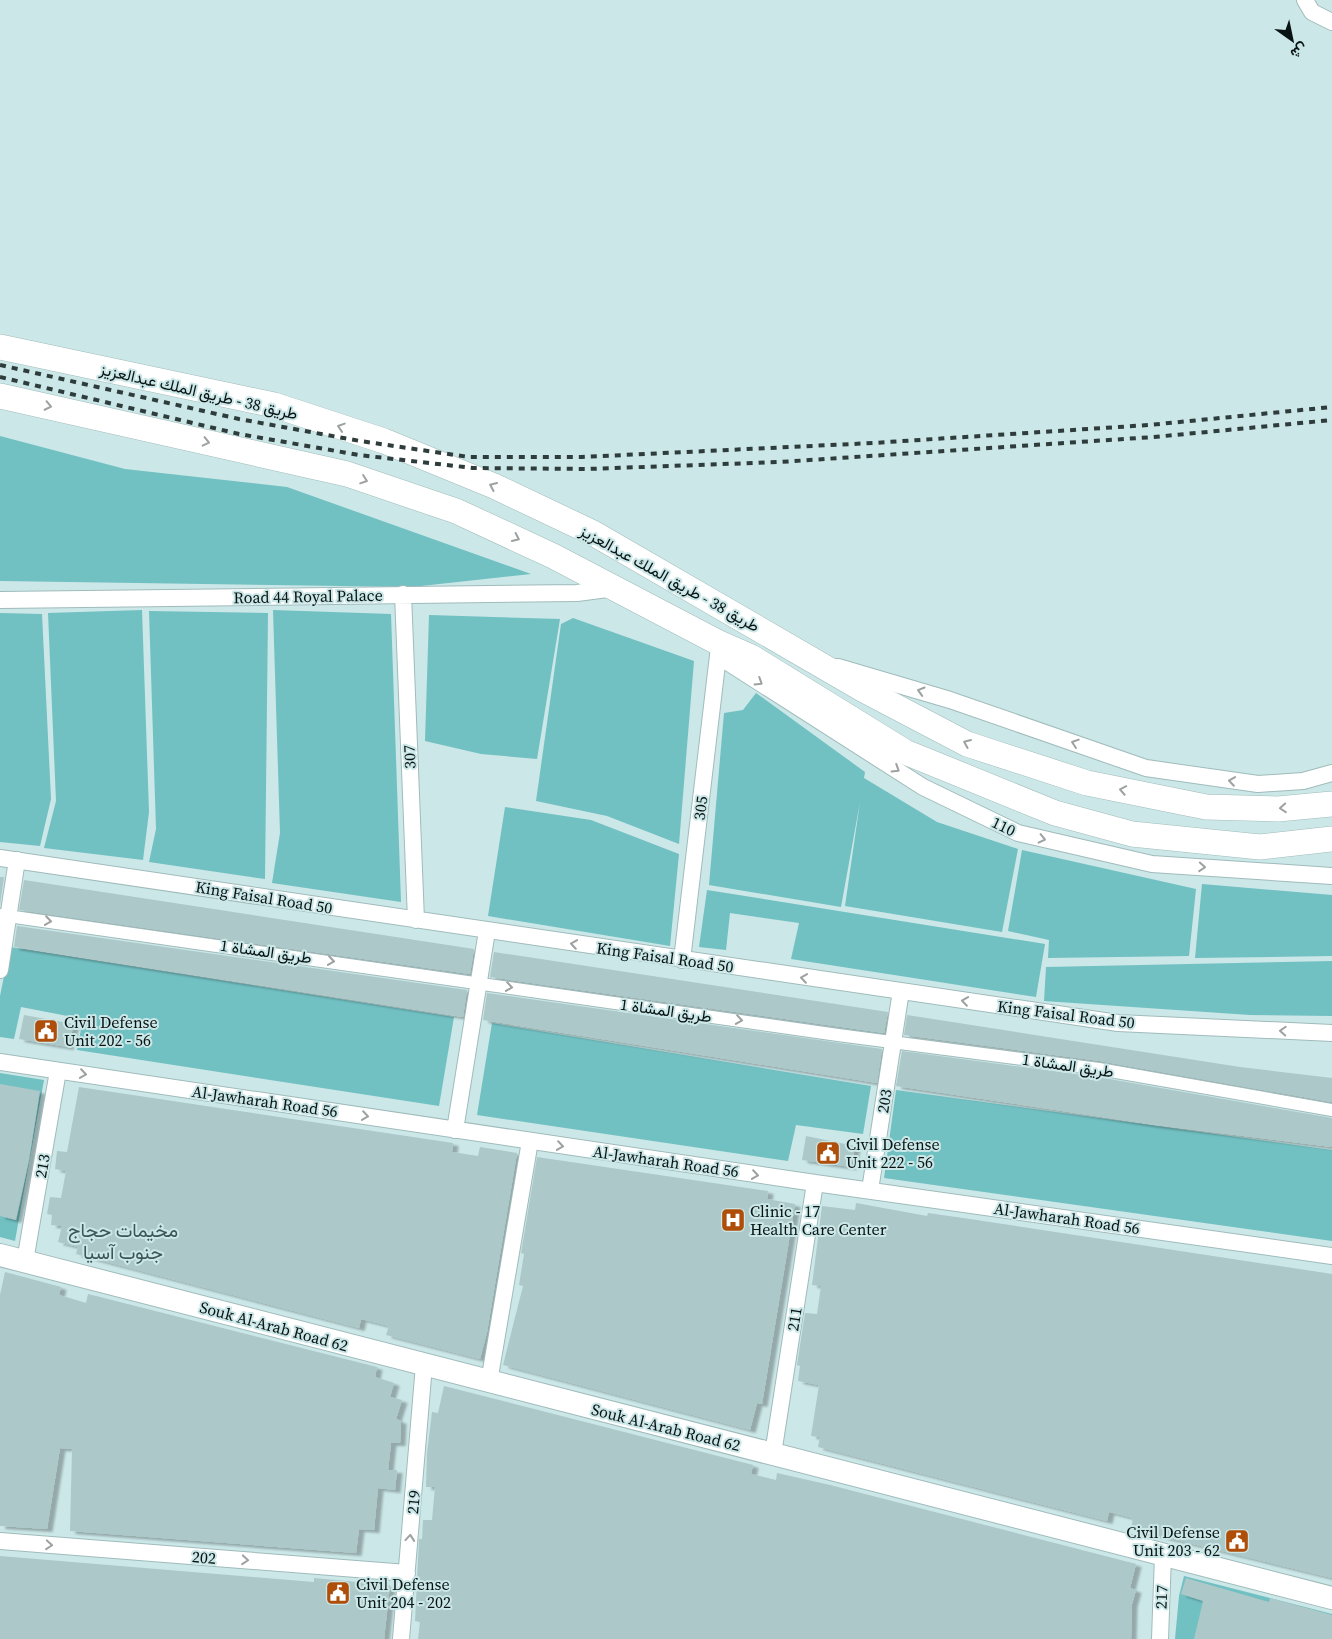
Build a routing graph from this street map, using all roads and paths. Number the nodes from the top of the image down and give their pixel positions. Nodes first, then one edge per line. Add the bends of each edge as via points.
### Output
1 (1304, 0) edge
2 (1332, 22) edge
3 (0, 346) edge
4 (0, 396) edge
5 (616, 588) junction
6 (403, 594) junction
7 (0, 600) edge
8 (718, 649) junction
9 (811, 659) junction
10 (1332, 773) edge
11 (1332, 804) edge
12 (1332, 840) edge
13 (0, 858) edge
14 (17, 860) junction
15 (1332, 876) edge
16 (4, 915) edge
17 (416, 920) junction
18 (487, 931) junction
19 (682, 960) junction
20 (0, 970) edge
21 (480, 982) junction
22 (901, 992) junction
23 (1332, 1033) edge
24 (894, 1042) junction
25 (0, 1062) edge
26 (58, 1071) junction
27 (1332, 1110) edge
28 (455, 1130) junction
29 (530, 1141) junction
30 (815, 1184) junction
31 (870, 1190) junction
32 (0, 1255) edge
33 (1332, 1256) edge
34 (25, 1261) junction
35 (424, 1365) junction
36 (489, 1382) junction
37 (773, 1454) junction
38 (0, 1541) edge
39 (1163, 1555) junction
40 (408, 1573) junction
41 (1332, 1598) edge
42 (401, 1639) edge
43 (1160, 1639) edge

1 - 2 street via 1312,12
9 -> 3 main road, طريق 38 - طريق الملك عبدالعزيز via 593,533 494,486 384,440 274,405
4 -> 5 main road, طريق 38 - طريق الملك عبدالعزيز via 347,474 456,511
5 - 6 street, Road 44 Royal Palace via 577,593
5 - 8 main road, طريق 38 - طريق الملك عبدالعزيز
6 - 7 street, Road 44 Royal Palace
6 - 17 street, 307
8 - 12 main road, طريق 38 - طريق الملك عبدالعزيز via 751,657 905,752 1055,813 1132,834 1260,847
8 -> 15 street, 110 via 923,786 1018,833 1152,864
8 - 19 street, 305
10 -> 9 street via 1303,781 1258,784 1146,768 950,700
11 -> 9 main road, طريق 38 - طريق الملك عبدالعزيز via 1278,808 1206,807 1087,784 967,744
13 - 14 street, King Faisal Road 50
14 - 16 street
14 - 17 street, King Faisal Road 50
16 - 20 street
16 -> 21 street, طريق المشاة 1
17 - 18 street, King Faisal Road 50
19 -> 18 street, King Faisal Road 50
18 - 21 street
22 -> 19 street, King Faisal Road 50
21 -> 24 street, طريق المشاة 1
21 - 28 street
23 -> 22 street, King Faisal Road 50 via 1118,1023
22 - 24 street, 203
24 - 27 street, طريق المشاة 1 via 1099,1069
24 - 31 street, 203
25 - 26 street, Al-Jawharah Road 56
26 -> 28 street, Al-Jawharah Road 56
26 - 34 street, 213
28 - 29 street, Al-Jawharah Road 56
29 -> 30 street, Al-Jawharah Road 56
29 - 36 street
30 - 31 street, Al-Jawharah Road 56
30 - 37 street, 211
31 - 33 street, Al-Jawharah Road 56
32 - 34 main road, Souk Al-Arab Road 62
34 - 35 main road, Souk Al-Arab Road 62
35 - 36 main road, Souk Al-Arab Road 62
40 -> 35 street, 219
36 - 37 main road, Souk Al-Arab Road 62
37 - 39 main road, Souk Al-Arab Road 62
38 -> 40 street, 202
39 - 41 main road, Souk Al-Arab Road 62
39 - 43 street, 217
40 - 42 street, 219

